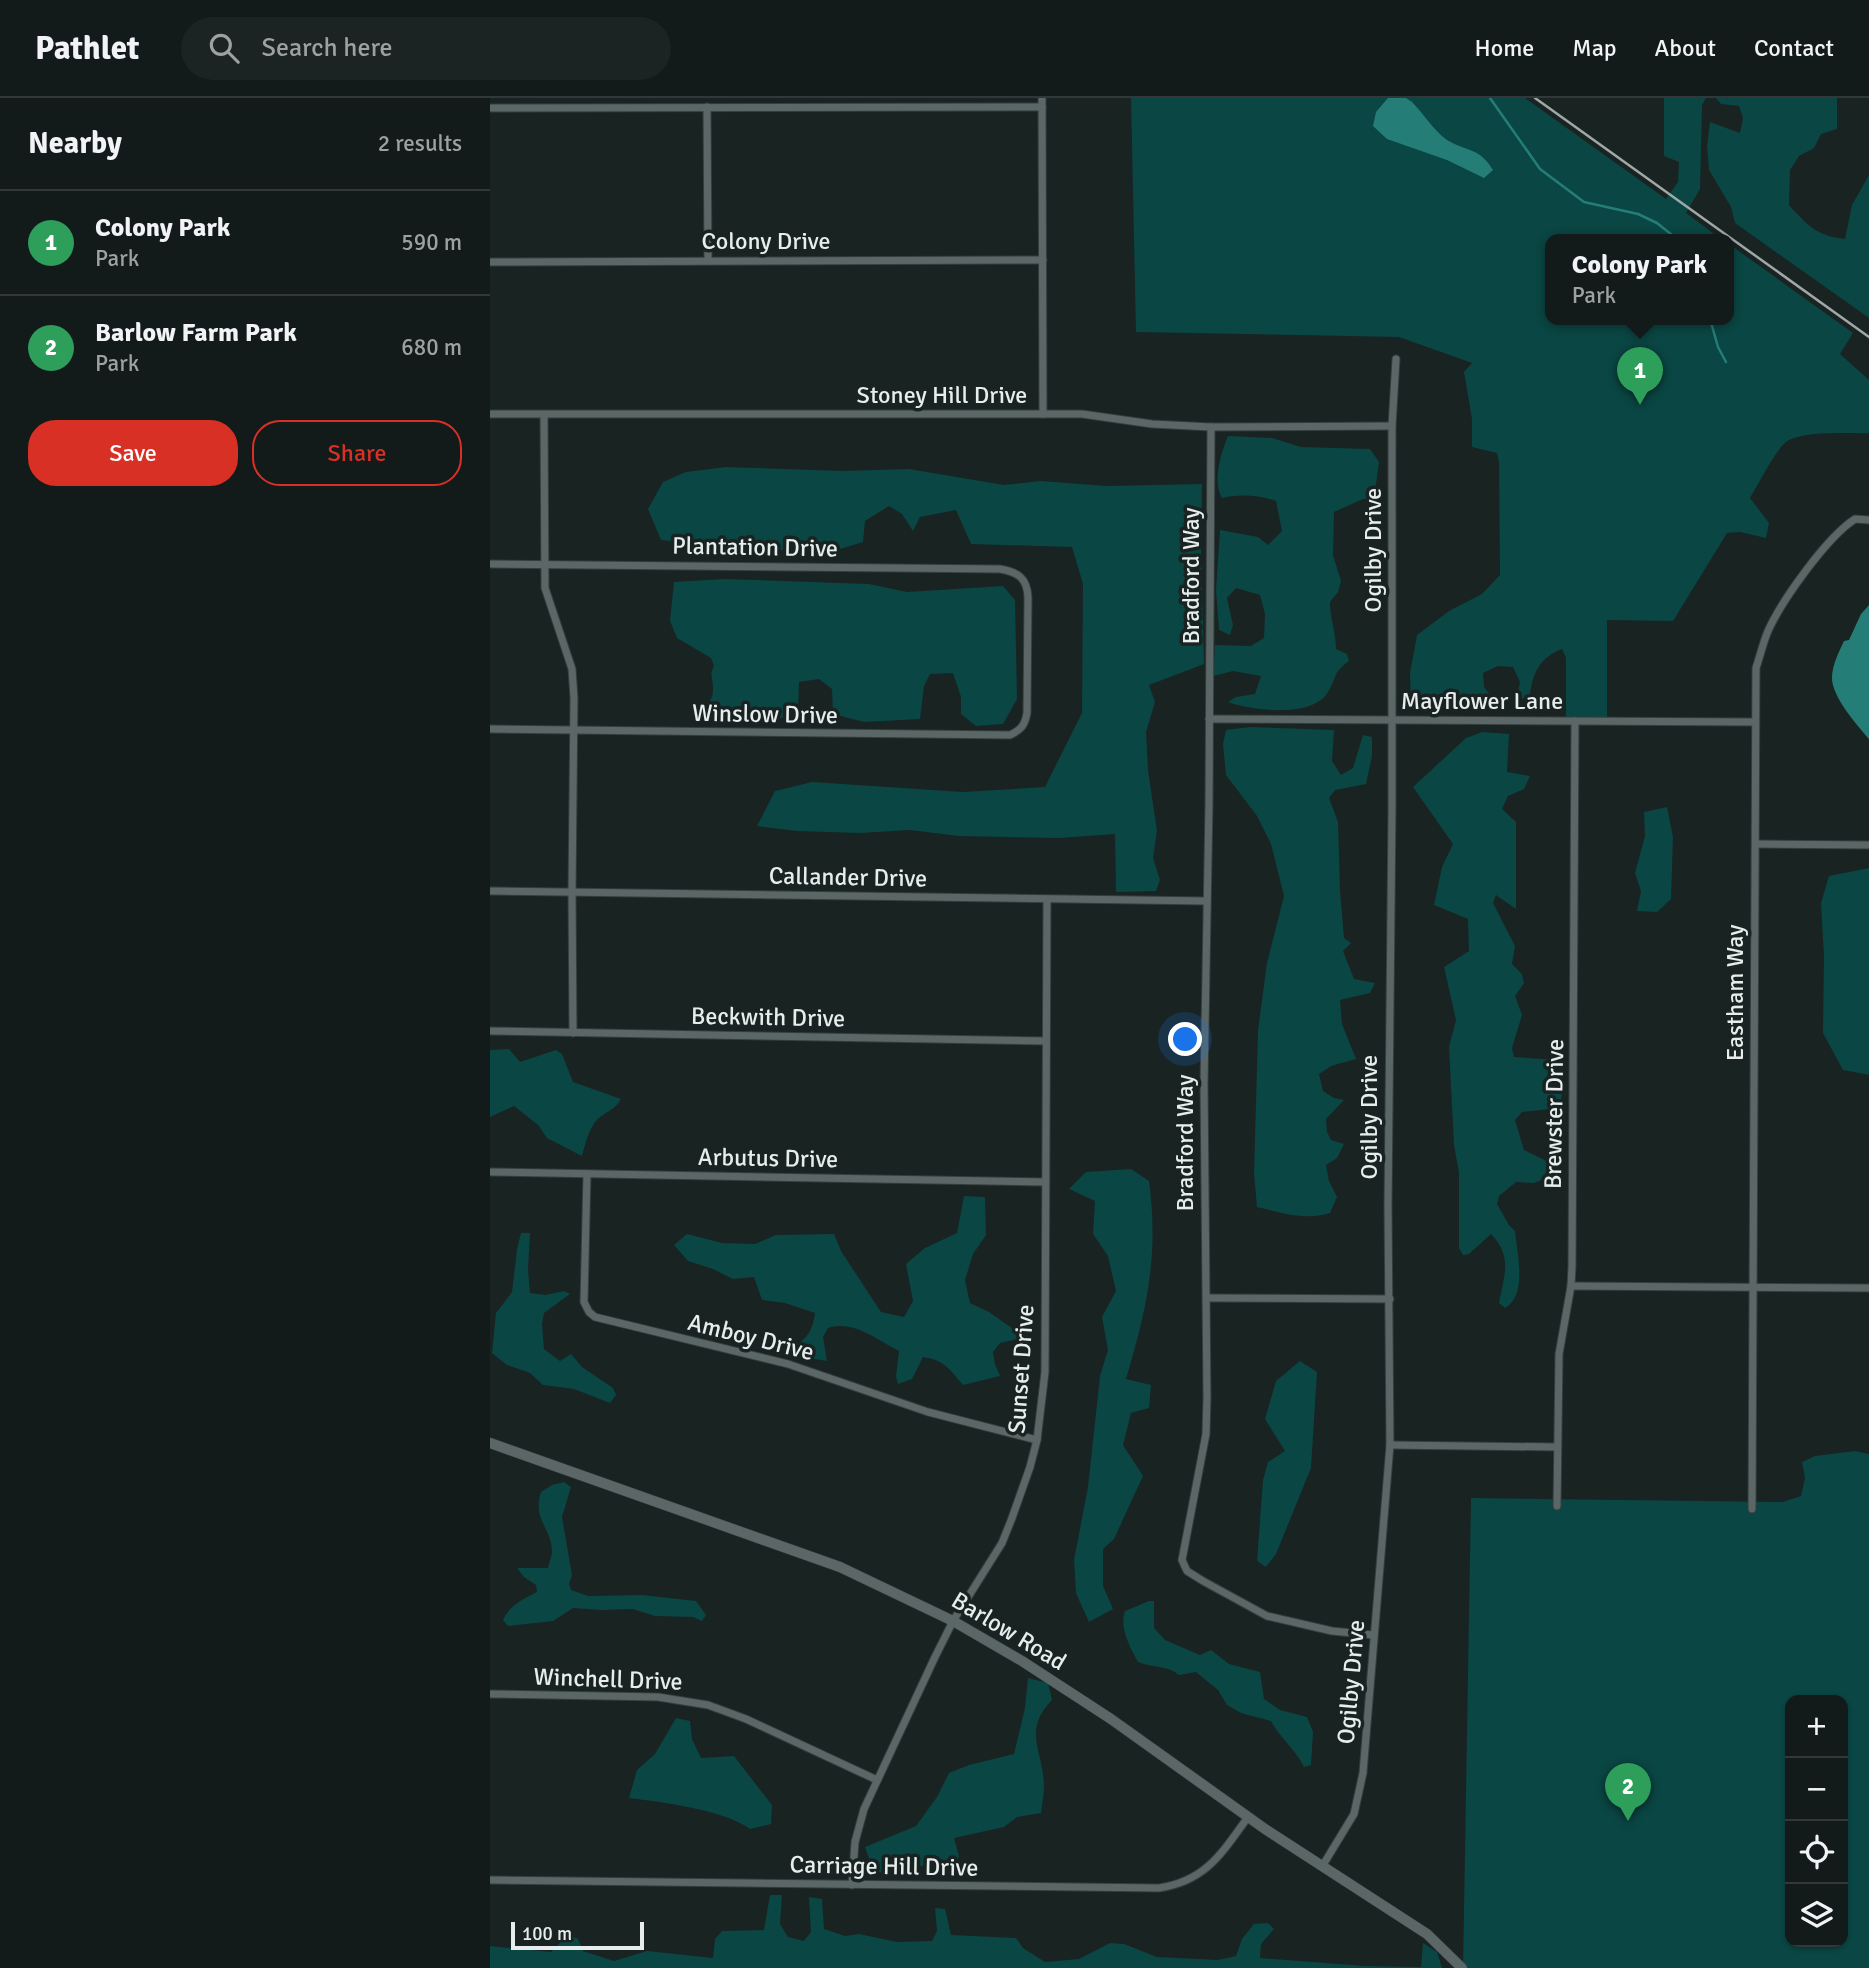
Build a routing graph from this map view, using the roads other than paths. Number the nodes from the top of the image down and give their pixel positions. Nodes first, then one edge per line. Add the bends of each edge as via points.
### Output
1 (1042, 102) edge
2 (707, 107) junction
3 (490, 108) edge
4 (708, 260) junction
5 (1043, 260) junction
6 (490, 262) edge
7 (1396, 359) dead end
8 (490, 414) edge
9 (1043, 414) junction
10 (544, 415) junction
11 (1392, 426) junction
12 (1211, 427) junction
13 (1867, 519) edge
14 (490, 564) edge
15 (544, 564) junction
16 (1027, 713) joint
17 (1209, 719) junction
18 (1393, 720) junction
19 (1576, 721) junction
20 (1754, 722) junction
21 (490, 729) edge
22 (574, 730) junction
23 (1756, 844) junction
24 (1869, 845) edge
25 (490, 891) edge
26 (572, 892) junction
27 (1048, 900) junction
28 (1206, 901) junction
29 (490, 1031) edge
30 (573, 1033) junction
31 (1046, 1041) junction
32 (490, 1172) edge
33 (587, 1174) junction
34 (1045, 1182) junction
35 (1571, 1286) junction
36 (1753, 1287) junction
37 (1869, 1288) edge
38 (1208, 1298) junction
39 (1390, 1299) junction
40 (1037, 1440) junction
41 (490, 1443) edge
42 (1390, 1445) junction
43 (1557, 1447) junction
44 (1557, 1506) dead end
45 (1752, 1509) dead end
46 (953, 1621) junction
47 (1373, 1635) junction
48 (490, 1695) edge
49 (877, 1780) junction
50 (1248, 1816) junction
51 (1323, 1865) junction
52 (490, 1880) edge
53 (852, 1885) junction
54 (1453, 1963) edge
55 (1462, 1968) edge

1 - 2 street
1 - 5 street
2 - 3 street
2 - 4 street
4 - 5 street, Colony Drive
4 - 6 street, Colony Drive
5 - 9 street
7 - 11 street, Ogilby Drive
8 - 10 street, Stoney Hill Drive
9 - 10 street, Stoney Hill Drive
9 - 12 street, Stoney Hill Drive
10 - 15 street
11 - 12 street, Stoney Hill Drive
11 - 18 street, Ogilby Drive
12 - 17 street, Bradford Way
13 - 20 street, Eastham Way via 1855,519 1828,542 1779,612 1756,668
14 - 15 street, Plantation Drive
15 - 16 street, Plantation Drive via 1000,569 1019,574 1028,597
15 - 22 street via 547,595 572,669
16 - 22 street, Winslow Drive via 1019,731 996,736
17 - 18 street, Mayflower Lane
17 - 28 street, Bradford Way
18 - 19 street, Mayflower Lane
18 - 39 street, Ogilby Drive
19 - 20 street, Mayflower Lane
19 - 35 street, Brewster Drive
20 - 23 street, Eastham Way
21 - 22 street, Winslow Drive
22 - 26 street
23 - 24 street
23 - 36 street, Eastham Way
25 - 26 street, Callander Drive
26 - 27 street, Callander Drive
26 - 30 street
27 - 28 street, Callander Drive
27 - 31 street, Sunset Drive
28 - 38 street, Bradford Way via 1204,1209
29 - 30 street, Beckwith Drive
30 - 31 street, Beckwith Drive
31 - 34 street, Sunset Drive
32 - 33 street, Arbutus Drive
33 - 34 street, Arbutus Drive
33 - 40 street, Amboy Drive via 584,1301 595,1317 788,1364 928,1412
34 - 40 street, Sunset Drive via 1045,1372
35 - 36 street
35 - 43 street, Brewster Drive via 1559,1354
36 - 37 street
36 - 45 street, Eastham Way
38 - 39 street
38 - 47 street, Bradford Way via 1206,1434 1183,1565 1267,1616
39 - 42 street, Ogilby Drive
40 - 46 street, Sunset Drive via 1002,1543
41 - 46 street, Barlow Road via 840,1567
42 - 43 street
42 - 47 street, Ogilby Drive
43 - 44 street, Brewster Drive
46 - 49 street, Sunset Drive
46 - 50 street, Barlow Road via 1111,1719
47 - 51 street, Ogilby Drive via 1358,1796 1354,1814
48 - 49 street, Winchell Drive via 658,1697 708,1705
49 - 53 street, Sunset Drive via 858,1827
50 - 51 street, Barlow Road
50 - 53 street, Carriage Hill Drive via 1213,1863 1193,1879 1166,1887
51 - 54 street, Barlow Road via 1427,1934
52 - 53 street, Carriage Hill Drive
54 - 55 street, Barlow Road

